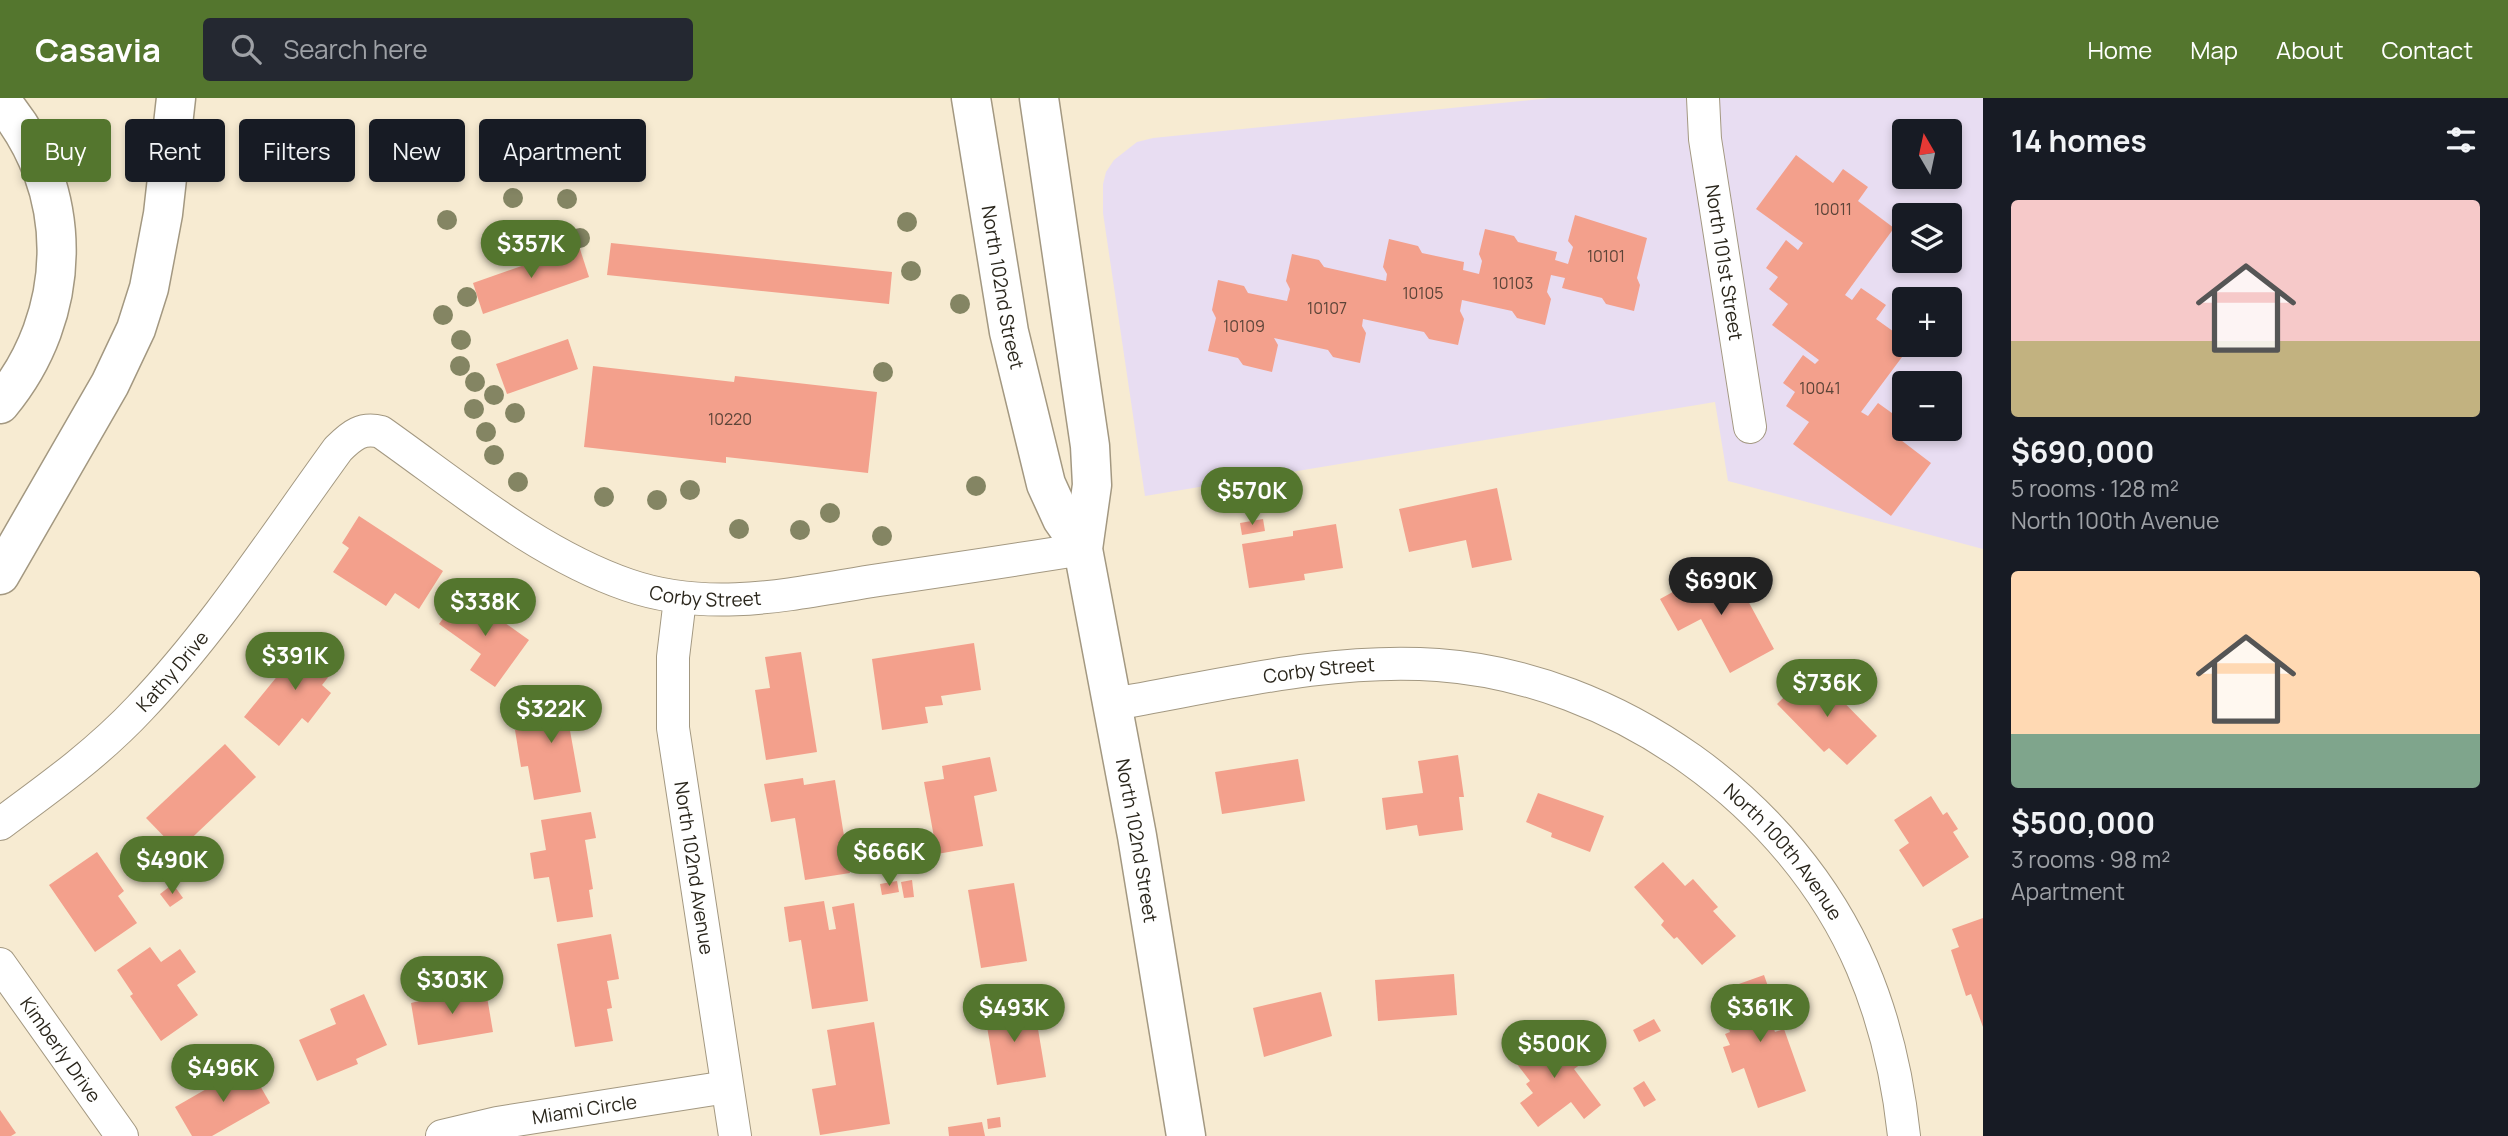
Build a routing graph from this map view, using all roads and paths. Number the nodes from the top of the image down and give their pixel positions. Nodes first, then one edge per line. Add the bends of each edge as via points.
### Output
1 (176, 98) edge
2 (971, 98) edge
3 (1039, 98) edge
4 (1703, 98) edge
5 (0, 100) edge
6 (0, 404) edge
7 (1750, 427) dead end
8 (369, 429) joint
9 (1083, 549) junction
10 (0, 575) edge
11 (680, 599) junction
12 (1527, 681) joint
13 (1114, 704) junction
14 (0, 824) edge
15 (0, 964) edge
16 (727, 1087) junction
17 (122, 1136) edge
18 (442, 1136) edge
19 (735, 1136) edge
20 (1186, 1136) edge
21 (1904, 1136) edge

1 - 10 main road via 163,214 136,329 110,384
2 - 9 main road, North 102nd Street via 1000,287 1034,434 1052,502
3 - 9 main road, North 102nd Street via 1090,446 1092,485
4 - 7 street, North 101st Street via 1705,139
5 - 6 main road via 41,170 57,241 48,318 27,366
8 - 11 street, Corby Street via 382,432 570,559 629,585
8 - 14 street, Kathy Drive via 338,449 212,625 140,709 78,767
9 - 11 street, Corby Street via 754,599
9 - 13 main road, North 102nd Street
11 - 16 street, North 102nd Avenue via 673,657 673,729
12 - 13 street, Corby Street via 1440,665 1356,667
12 - 21 street, North 100th Avenue via 1604,709 1667,744 1719,781 1782,844 1822,897 1862,967 1886,1035
13 - 20 main road, North 102nd Street
15 - 17 street, Kimberly Drive
16 - 18 street, Miami Circle
16 - 19 street, North 102nd Avenue

